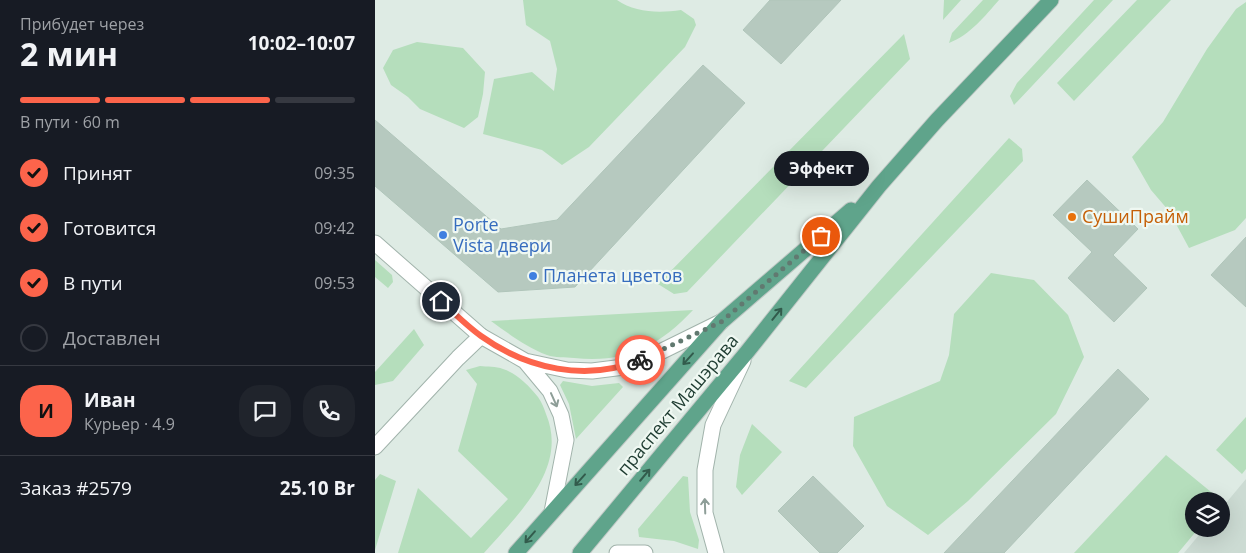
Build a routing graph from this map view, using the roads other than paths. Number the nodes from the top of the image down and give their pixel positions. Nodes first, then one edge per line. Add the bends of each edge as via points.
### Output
1 (1051, 0) edge
2 (879, 186) junction
3 (375, 243) edge
4 (721, 322) junction
5 (481, 336) junction
6 (747, 352) junction
7 (525, 361) junction
8 (375, 447) edge
9 (553, 512) junction
10 (516, 553) edge
11 (580, 553) edge
12 (617, 553) edge
13 (645, 553) edge
14 (716, 553) edge

1 - 2 main road, праспект Машэрава
2 - 4 main road, праспект Машэрава
6 -> 2 main road, праспект Машэрава
3 - 5 street
4 - 7 street via 623,367 567,370
4 -> 9 main road, праспект Машэрава
5 - 7 street
5 - 8 street
11 -> 6 main road, праспект Машэрава
14 -> 6 street via 705,513 705,470 713,425
7 -> 9 street via 550,391 561,415 566,440
9 -> 10 main road, праспект Машэрава
12 - 13 street

